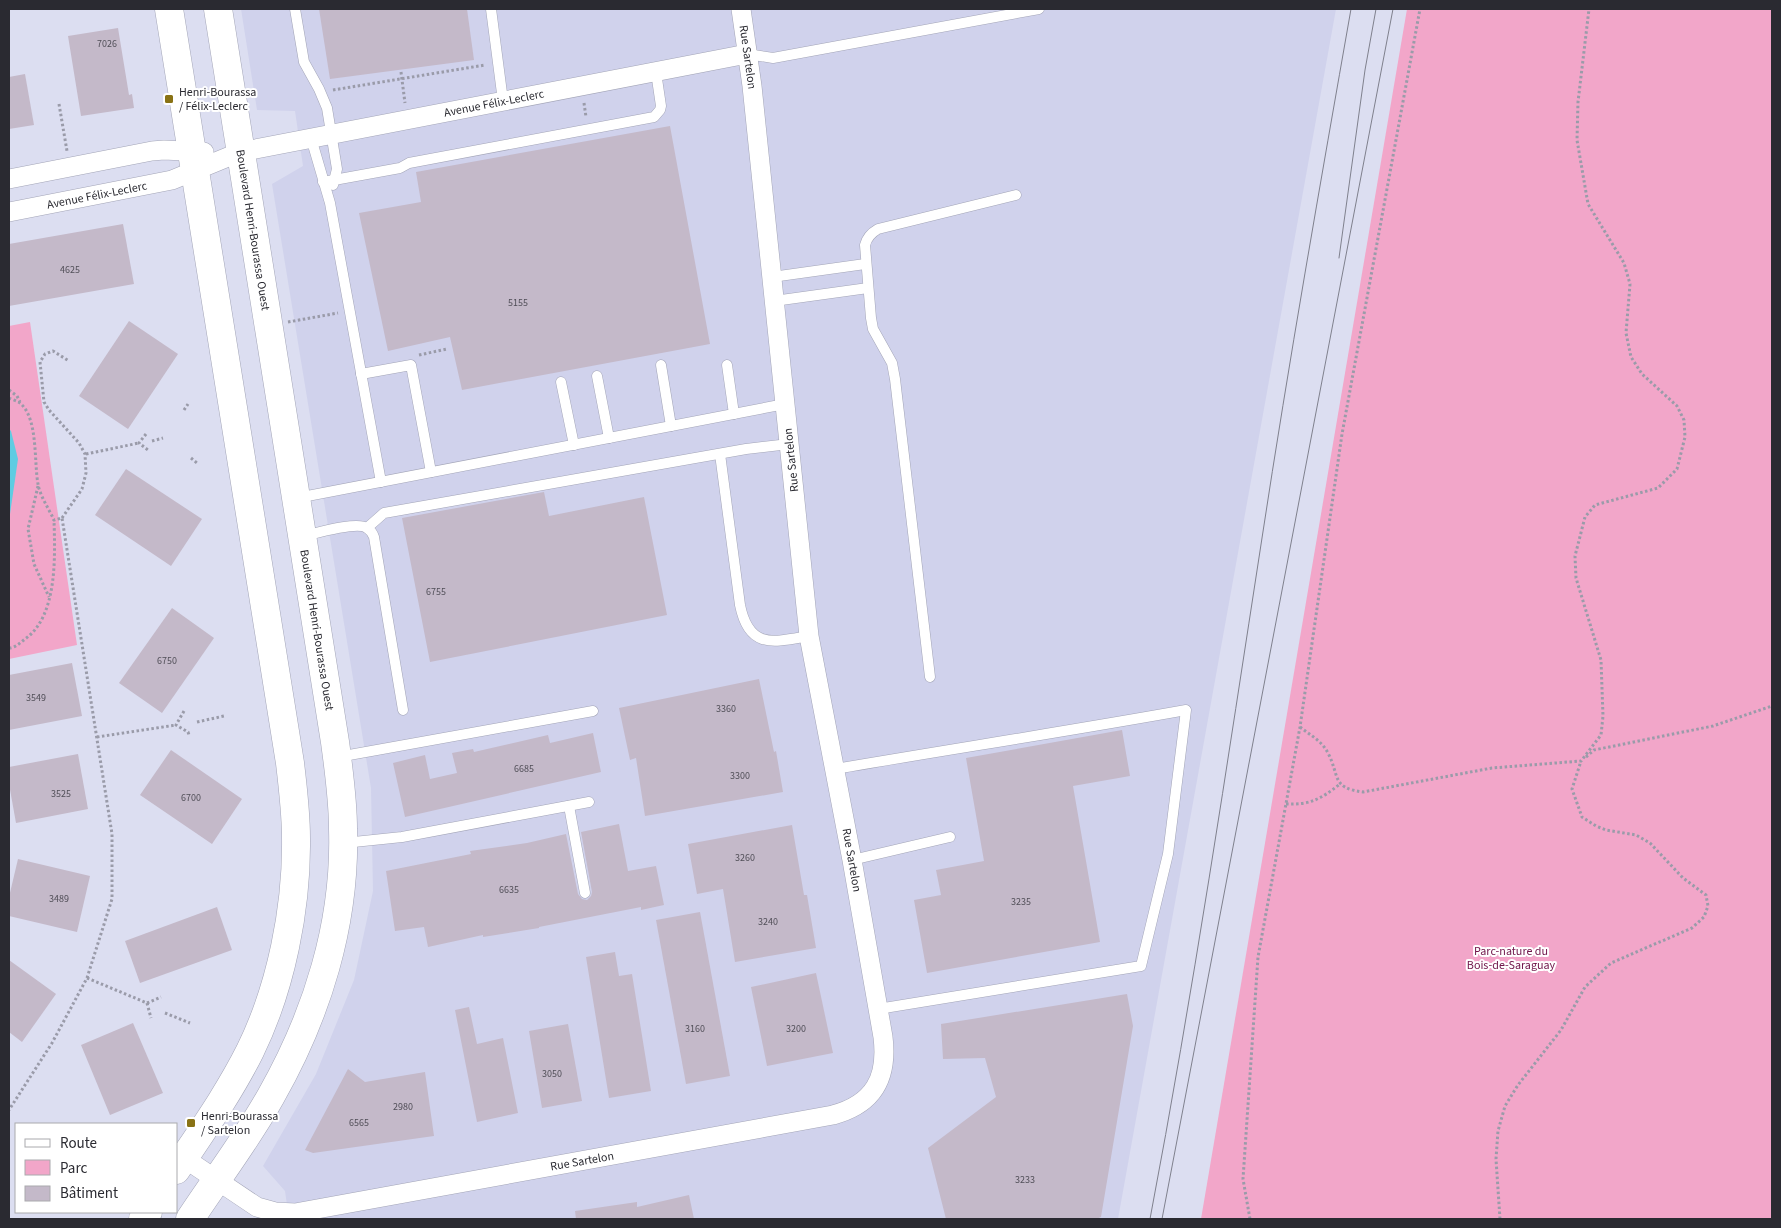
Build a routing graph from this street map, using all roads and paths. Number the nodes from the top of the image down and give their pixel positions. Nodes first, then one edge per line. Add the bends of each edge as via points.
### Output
1 (169, 9) edge
2 (218, 9) edge
3 (295, 9) edge
4 (491, 9) edge
5 (741, 9) edge
6 (1039, 9) edge
7 (1420, 9) edge
8 (1589, 9) edge
9 (747, 54) junction
10 (486, 65) dead end
11 (401, 72) dead end
12 (656, 72) junction
13 (402, 79) junction
14 (330, 91) dead end
15 (503, 101) junction
16 (584, 102) dead end
17 (405, 103) dead end
18 (59, 104) dead end
19 (588, 124) dead end
20 (332, 134) junction
21 (311, 138) junction
22 (240, 152) junction
23 (193, 161) junction
24 (70, 167) junction
25 (9, 180) edge
26 (334, 180) junction
27 (323, 182) junction
28 (1016, 195) dead end
29 (330, 203) junction
30 (9, 212) edge
31 (865, 264) junction
32 (772, 277) junction
33 (868, 288) junction
34 (774, 302) junction
35 (341, 312) dead end
36 (283, 323) dead end
37 (447, 349) dead end
38 (410, 357) dead end
39 (69, 361) dead end
40 (661, 365) dead end
41 (726, 365) dead end
42 (361, 374) junction
43 (597, 376) dead end
44 (561, 382) dead end
45 (9, 390) edge
46 (9, 398) edge
47 (21, 403) junction
48 (188, 404) dead end
49 (785, 404) junction
50 (184, 410) dead end
51 (734, 414) junction
52 (671, 426) junction
53 (146, 434) dead end
54 (164, 438) dead end
55 (609, 438) junction
56 (152, 440) dead end
57 (139, 443) junction
58 (790, 444) junction
59 (574, 445) junction
60 (148, 450) dead end
61 (85, 454) junction
62 (720, 454) junction
63 (191, 458) dead end
64 (197, 463) dead end
65 (431, 472) junction
66 (380, 482) junction
67 (38, 486) junction
68 (296, 499) junction
69 (62, 518) junction
70 (54, 520) junction
71 (367, 528) junction
72 (302, 536) junction
73 (49, 597) junction
74 (809, 636) junction
75 (9, 648) edge
76 (930, 677) dead end
77 (1772, 706) edge
78 (184, 710) dead end
79 (403, 710) dead end
80 (593, 712) dead end
81 (224, 716) dead end
82 (197, 722) dead end
83 (176, 725) junction
84 (1300, 727) junction
85 (189, 734) dead end
86 (97, 737) junction
87 (337, 758) junction
88 (1581, 761) junction
89 (835, 769) junction
90 (1340, 784) junction
91 (589, 802) dead end
92 (1286, 804) junction
93 (569, 806) junction
94 (950, 837) dead end
95 (343, 843) junction
96 (852, 860) junction
97 (585, 893) dead end
98 (87, 978) junction
99 (161, 996) dead end
100 (148, 1003) junction
101 (878, 1009) junction
102 (165, 1013) dead end
103 (151, 1018) dead end
104 (190, 1023) dead end
105 (9, 1110) edge
106 (180, 1164) edge
107 (217, 1180) junction
108 (261, 1215) edge
109 (190, 1219) edge
110 (1250, 1219) edge
111 (1500, 1219) edge

1 - 23 main road
2 - 22 main road, Boulevard Henri-Bourassa Ouest
3 - 20 lane via 304,62 324,98
4 - 15 lane
5 - 9 street, Rue Sartelon
6 - 9 lane via 773,58
7 - 84 path via 1342,434
8 - 88 path via 1577,140 1588,204 1624,263 1630,284 1626,333 1631,357 1642,374 1677,406 1684,420 1685,437 1677,469 1658,488 1595,505 1585,517 1575,556 1576,578 1601,660 1603,716 1601,735
9 - 12 street, Avenue Félix-Leclerc
9 - 32 street, Rue Sartelon
10 - 13 path
11 - 13 path
12 - 15 street, Avenue Félix-Leclerc
12 - 26 lane via 661,106 654,117
13 - 14 path
13 - 17 path
15 - 20 street, Avenue Félix-Leclerc
16 - 19 path
18 - 24 path
20 - 21 street, Avenue Félix-Leclerc
20 - 26 lane via 337,168
21 - 22 street, Avenue Félix-Leclerc
21 - 27 lane
22 - 23 street, Avenue Félix-Leclerc
22 - 68 main road, Boulevard Henri-Bourassa Ouest
23 - 24 street, Avenue Félix-Leclerc via 164,150
23 - 30 street, Avenue Félix-Leclerc via 172,180
23 - 106 main road via 290,763 296,838 295,878 287,937 265,1015 234,1080
24 - 25 street, Avenue Félix-Leclerc
26 - 27 lane
26 - 29 lane
27 - 29 lane
28 - 31 lane via 878,228 866,239
29 - 42 lane
31 - 32 lane
31 - 33 lane
32 - 34 street, Rue Sartelon
33 - 34 lane
33 - 76 lane via 873,329 892,363 895,379
34 - 49 street, Rue Sartelon
35 - 36 path
37 - 38 path
39 - 61 path via 53,351 42,358 44,402 79,442
40 - 52 lane
41 - 51 lane
42 - 65 lane via 411,365
42 - 66 lane
43 - 55 lane
44 - 59 lane
45 - 47 path
46 - 47 path
47 - 67 path via 31,425
48 - 50 path
49 - 51 lane
49 - 58 street, Rue Sartelon
51 - 52 lane
52 - 55 lane
53 - 57 path
54 - 56 path
55 - 59 lane
57 - 60 path
57 - 61 path
58 - 62 lane
58 - 74 street, Rue Sartelon
59 - 65 lane
61 - 69 path via 86,473 82,489
62 - 71 lane via 384,512
62 - 74 lane via 742,615 761,639
63 - 64 path
65 - 66 lane
66 - 68 lane
67 - 70 path
67 - 73 path via 28,529 34,564
68 - 72 main road, Boulevard Henri-Bourassa Ouest
69 - 70 path
69 - 86 path
70 - 73 path via 56,560
71 - 72 lane via 352,526
71 - 79 lane via 374,537
72 - 87 main road, Boulevard Henri-Bourassa Ouest
73 - 75 path via 43,619 30,636
74 - 89 street, Rue Sartelon
77 - 88 path via 1713,726 1594,750
78 - 83 path
80 - 87 lane
81 - 82 path
83 - 85 path
83 - 86 path
84 - 90 path via 1321,743
84 - 92 path
86 - 98 path via 112,834 112,899
87 - 95 main road, Boulevard Henri-Bourassa Ouest
88 - 90 path via 1492,768 1363,792 1349,791
88 - 111 path via 1572,789 1582,817 1596,826 1636,835 1650,843 1683,878 1706,895 1708,906 1704,918 1692,928 1611,963 1585,986 1561,1030 1518,1085 1505,1106 1498,1131 1496,1159
89 - 96 street, Rue Sartelon
89 - 101 lane via 1186,710 1168,854 1141,966
90 - 92 path via 1312,802
91 - 93 lane
92 - 110 path via 1258,957 1244,1179
93 - 95 lane via 402,837
93 - 97 lane
94 - 96 lane
95 - 107 main road, Boulevard Henri-Bourassa Ouest via 335,928 310,1016 270,1098
96 - 101 street, Rue Sartelon
98 - 100 path
98 - 105 path via 52,1043
99 - 100 path
100 - 103 path
101 - 108 street, Rue Sartelon via 885,1058 880,1076 868,1097 846,1112 308,1211
102 - 104 path
106 - 107 street, Rue Sartelon
107 - 108 street, Rue Sartelon
107 - 109 main road, Boulevard Henri-Bourassa Ouest

